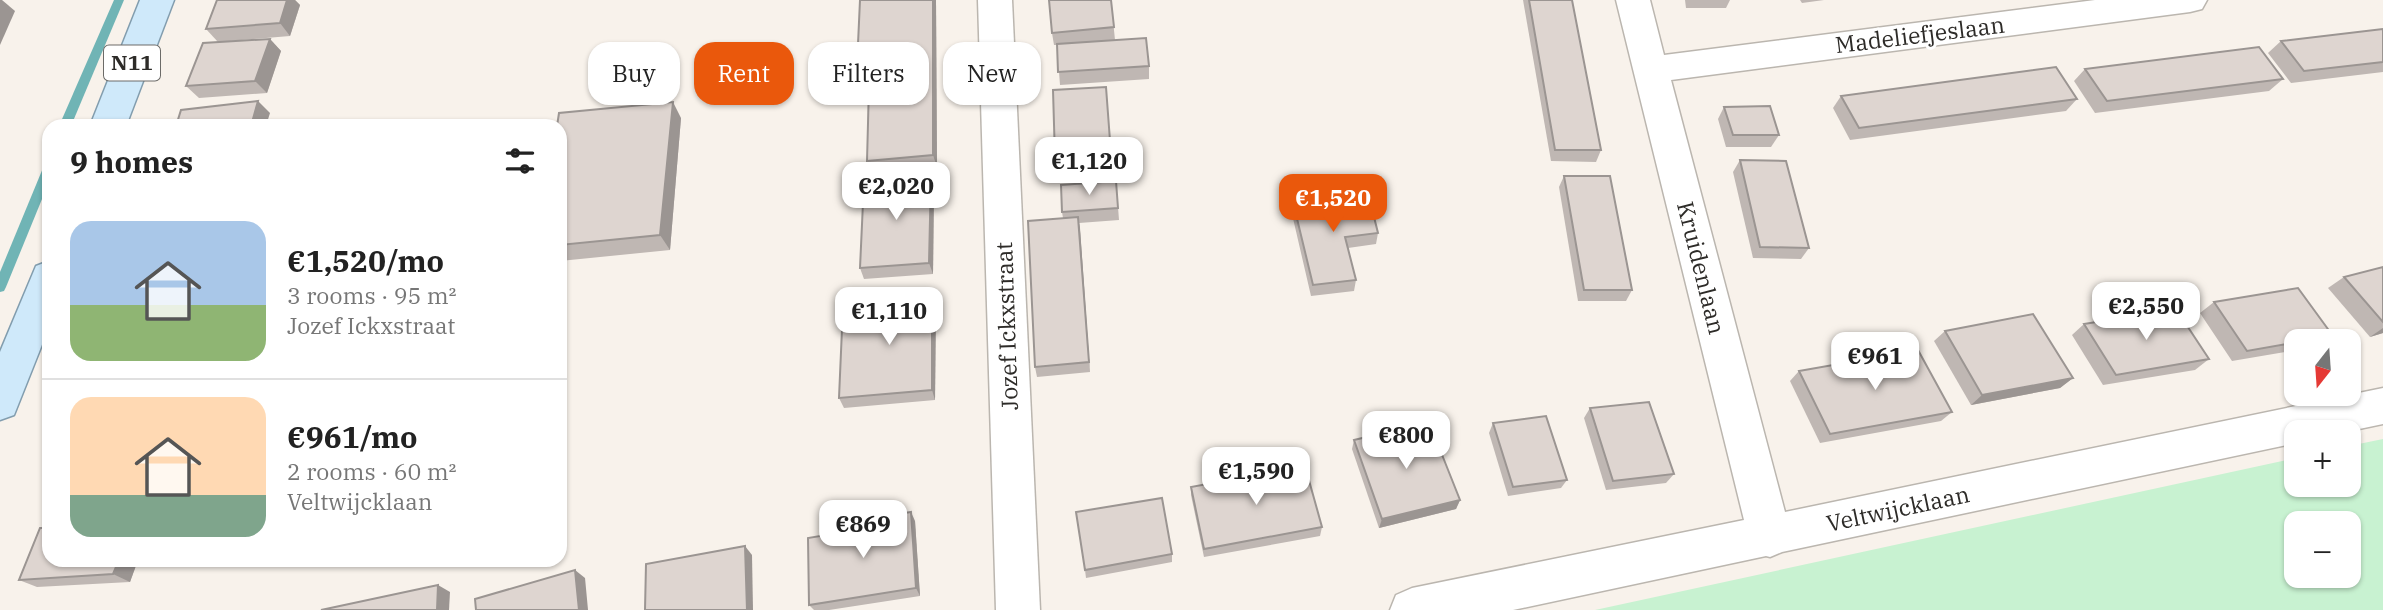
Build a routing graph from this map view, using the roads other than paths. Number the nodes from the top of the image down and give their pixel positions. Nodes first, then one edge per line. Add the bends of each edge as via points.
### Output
1 (157, 0) edge
2 (995, 0) edge
3 (1633, 0) edge
4 (2190, 0) edge
5 (1650, 70) junction
6 (111, 119) edge
7 (42, 294) edge
8 (0, 402) edge
9 (2383, 406) edge
10 (1770, 537) junction
11 (1017, 610) edge
12 (1412, 610) edge

1 - 6 main road, N11
2 - 11 street, Jozef Ickxstraat
3 - 5 street, Kruidenlaan
4 - 5 street, Madeliefjeslaan
5 - 10 street, Kruidenlaan
7 - 8 main road
9 - 10 street, Veltwijcklaan
10 - 12 street, Veltwijcklaan

